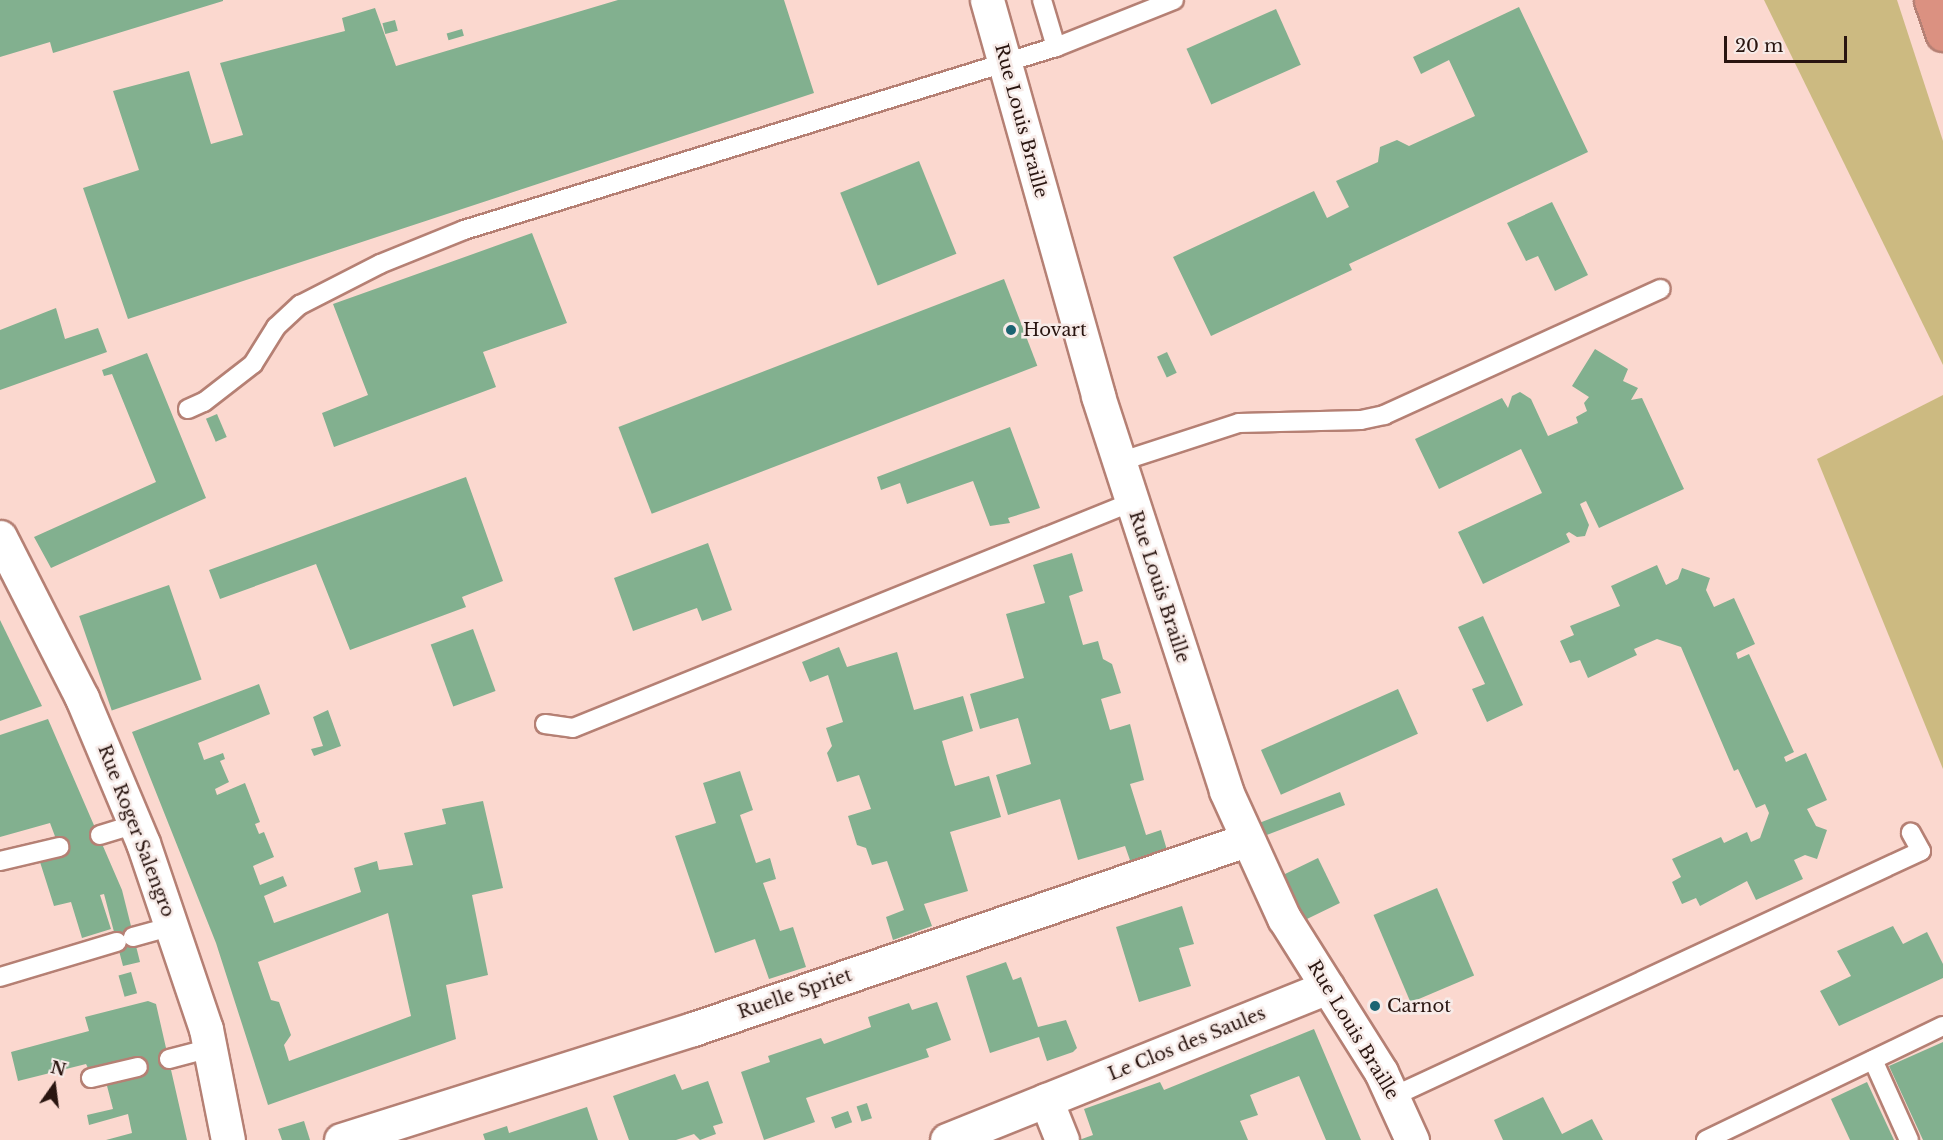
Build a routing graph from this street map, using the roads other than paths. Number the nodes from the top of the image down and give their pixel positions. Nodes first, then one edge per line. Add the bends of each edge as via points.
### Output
1 (987, 0) edge
2 (1042, 0) edge
3 (1174, 0) edge
4 (1931, 0) edge
5 (1943, 34) edge
6 (1056, 47) junction
7 (1004, 61) junction
8 (1661, 289) dead end
9 (188, 409) dead end
10 (1119, 462) junction
11 (1132, 502) junction
12 (0, 537) edge
13 (545, 724) dead end
14 (136, 824) junction
15 (1911, 833) dead end
16 (100, 835) dead end
17 (1246, 840) junction
18 (59, 847) dead end
19 (0, 861) edge
20 (173, 926) junction
21 (0, 977) edge
22 (1328, 987) junction
23 (1943, 1026) edge
24 (210, 1048) junction
25 (169, 1059) dead end
26 (1873, 1060) junction
27 (138, 1066) dead end
28 (91, 1078) dead end
29 (1394, 1096) junction
30 (1046, 1100) junction
31 (228, 1140) edge
32 (341, 1140) edge
33 (947, 1140) edge
34 (1062, 1140) edge
35 (1412, 1140) edge
36 (1706, 1140) edge
37 (1909, 1140) edge

1 - 7 street, Rue Louis Braille
2 - 6 lane
3 - 6 lane
4 - 5 highway
6 - 7 lane
7 - 9 lane via 464,230 380,264 300,305 276,327 253,364 204,402
7 - 10 street, Rue Louis Braille
8 - 10 lane via 1384,415 1349,421 1239,423
10 - 11 street, Rue Louis Braille
11 - 13 lane via 573,728
11 - 17 street, Rue Louis Braille via 1226,791
12 - 14 street, Rue Roger Salengro via 82,698
14 - 16 lane
14 - 20 street, Rue Roger Salengro
15 - 29 lane via 1921,851
17 - 22 street, Rue Louis Braille via 1284,918
17 - 32 street, Ruelle Spriet via 693,1029
18 - 19 lane
20 - 21 lane
20 - 24 street, Rue Roger Salengro
22 - 29 street, Rue Louis Braille
22 - 30 street, Le Clos des Saules
23 - 26 lane
24 - 25 lane
24 - 31 street, Rue Roger Salengro
26 - 36 lane
26 - 37 lane
27 - 28 lane
29 - 35 street, Rue Louis Braille
30 - 33 street, Le Clos des Saules
30 - 34 street

